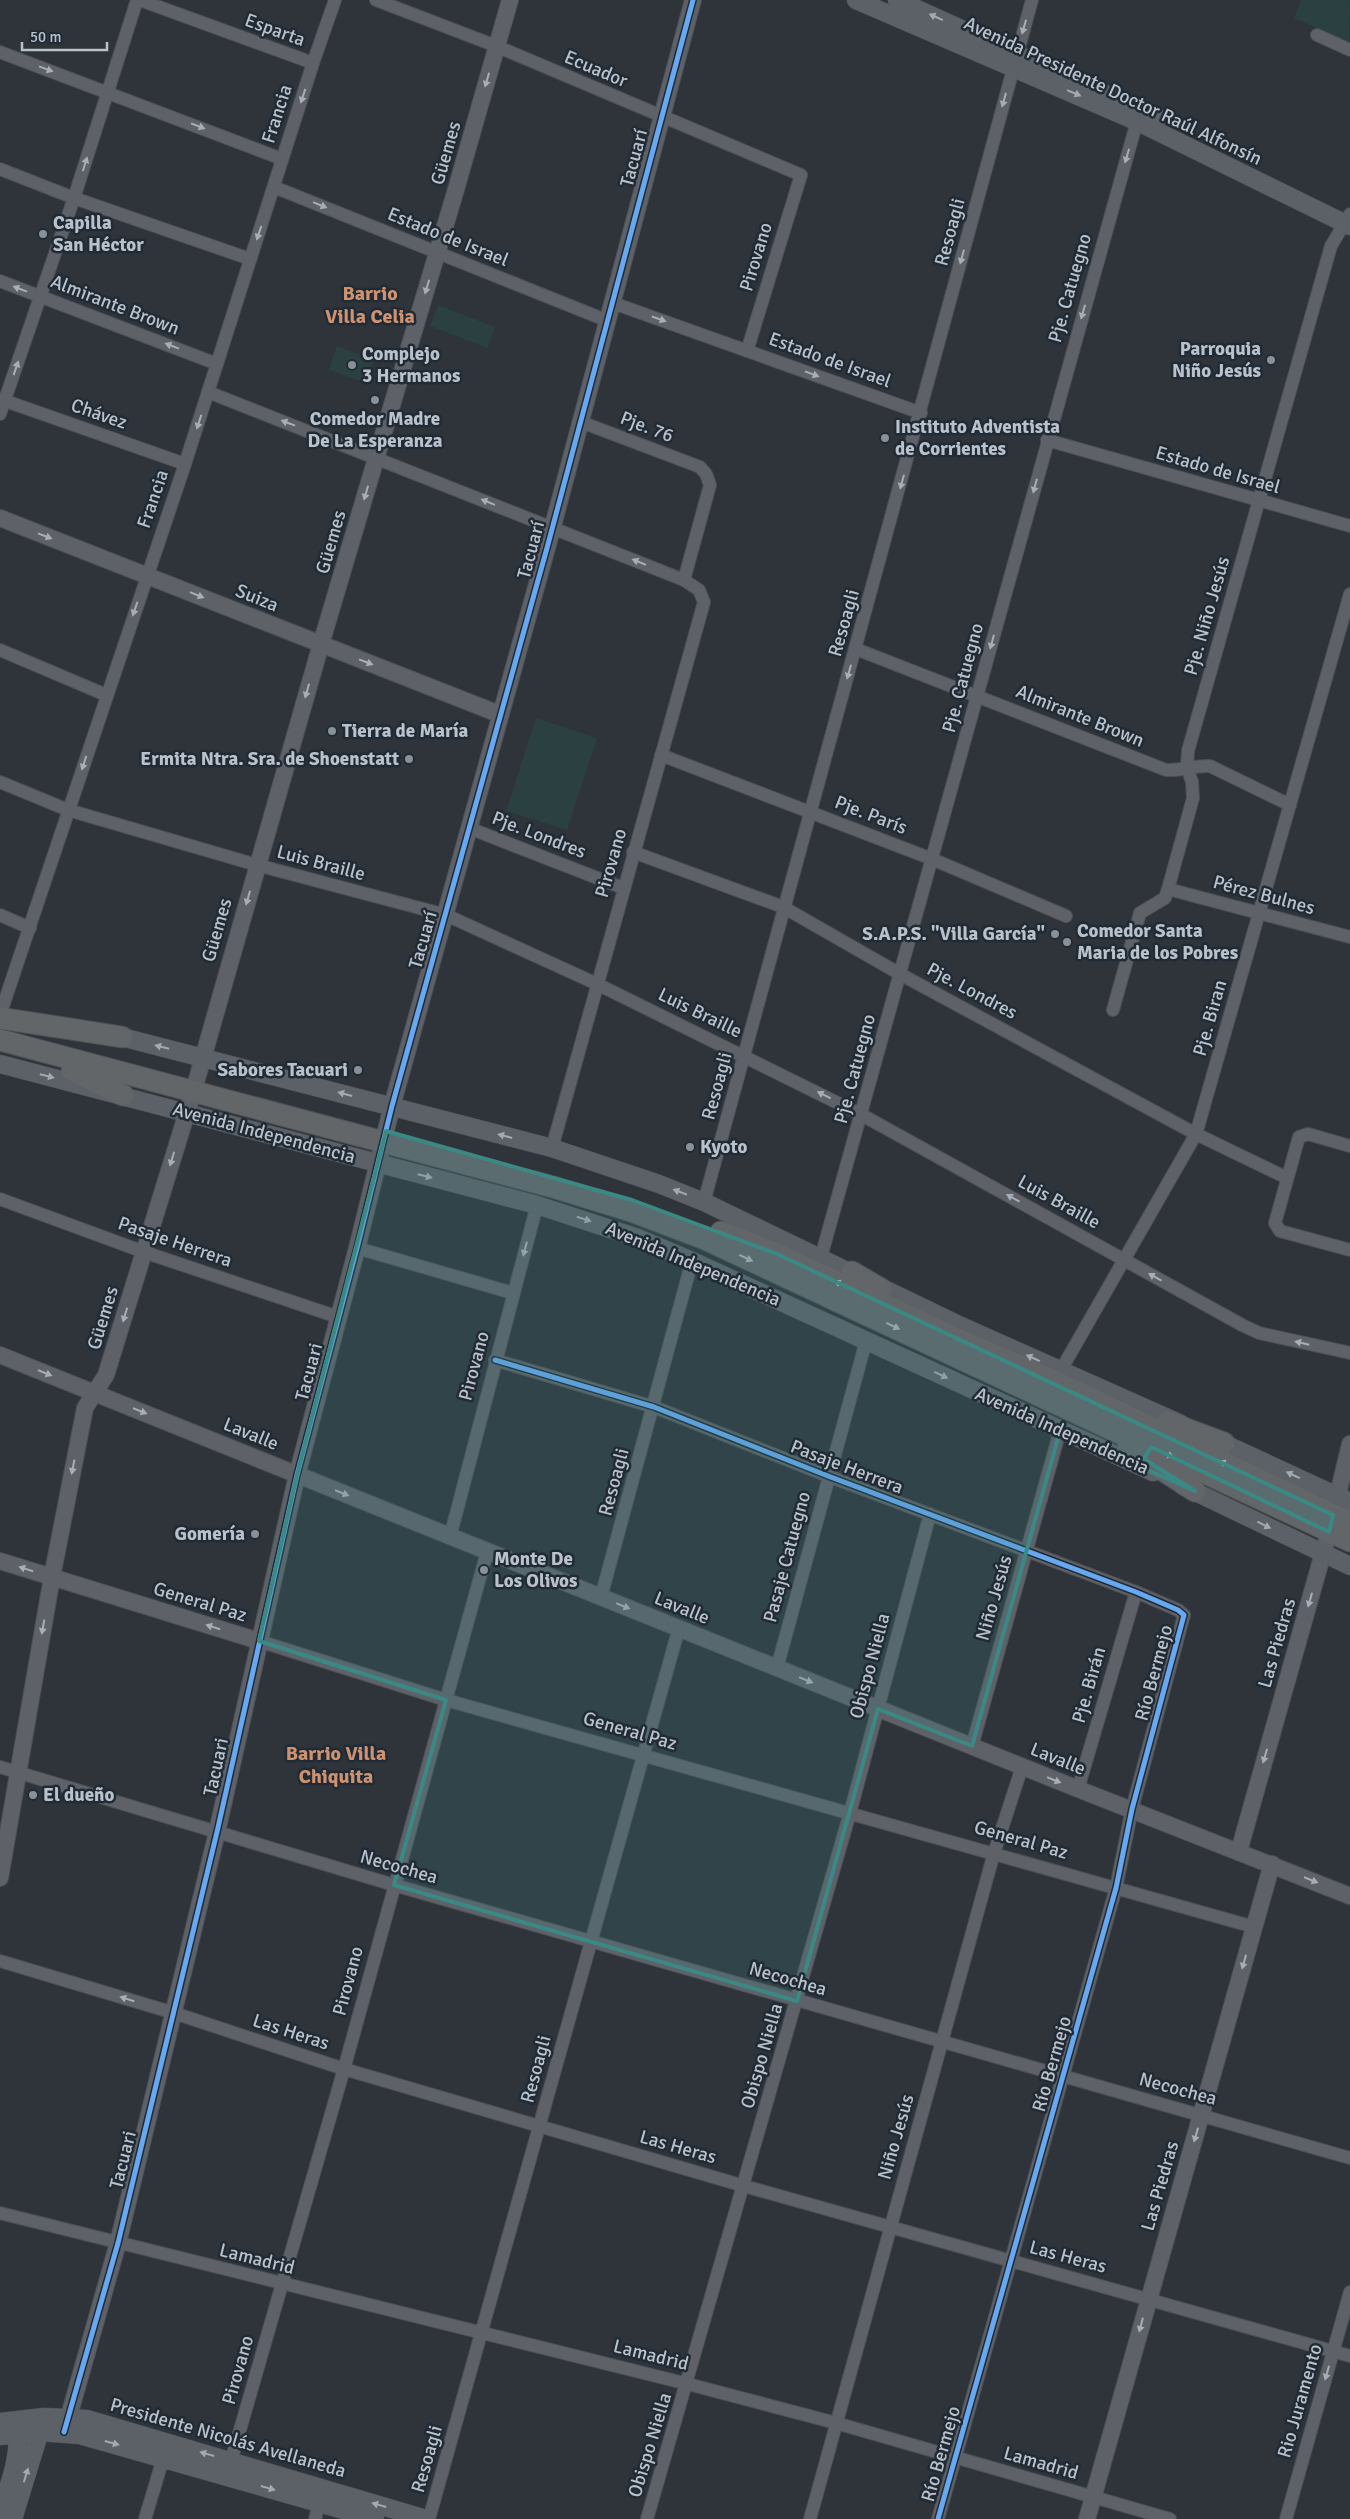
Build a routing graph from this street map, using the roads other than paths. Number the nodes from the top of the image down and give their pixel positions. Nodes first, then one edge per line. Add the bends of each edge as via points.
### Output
1 (138, 0) edge
2 (335, 0) edge
3 (376, 0) edge
4 (510, 0) edge
5 (693, 0) edge
6 (856, 0) edge
7 (897, 0) edge
8 (1032, 0) edge
9 (1317, 35) dead end
10 (496, 46) junction
11 (1350, 50) edge
12 (0, 52) edge
13 (1015, 60) junction
14 (313, 63) junction
15 (107, 92) junction
16 (1138, 115) junction
17 (661, 117) junction
18 (282, 159) junction
19 (0, 169) edge
20 (800, 175) joint
21 (274, 187) junction
22 (74, 198) junction
23 (1349, 218) edge
24 (438, 253) junction
25 (250, 259) junction
26 (0, 281) edge
27 (41, 297) junction
28 (613, 303) junction
29 (608, 321) junction
30 (747, 351) junction
31 (218, 364) junction
32 (208, 392) junction
33 (2, 400) edge
34 (921, 413) junction
35 (0, 414) edge
36 (581, 422) junction
37 (1047, 440) junction
38 (376, 458) junction
39 (185, 464) junction
40 (1260, 502) junction
41 (0, 518) edge
42 (1350, 526) edge
43 (553, 527) junction
44 (146, 575) junction
45 (684, 580) junction
46 (1350, 594) edge
47 (321, 644) junction
48 (856, 649) junction
49 (0, 650) edge
50 (106, 695) junction
51 (978, 696) junction
52 (499, 714) junction
53 (660, 754) junction
54 (1187, 767) junction
55 (0, 782) edge
56 (1290, 805) junction
57 (68, 810) junction
58 (809, 812) junction
59 (469, 828) junction
60 (634, 852) junction
61 (932, 859) junction
62 (257, 865) junction
63 (623, 888) junction
64 (1168, 888) junction
65 (783, 907) junction
66 (1260, 913) junction
67 (0, 915) edge
68 (446, 915) junction
69 (1066, 916) dead end
70 (30, 928) junction
71 (1350, 937) edge
72 (900, 974) junction
73 (597, 984) junction
74 (1113, 1010) dead end
75 (0, 1016) edge
76 (122, 1037) joint
77 (0, 1041) edge
78 (745, 1056) junction
79 (202, 1057) junction
80 (0, 1064) edge
81 (123, 1095) junction
82 (192, 1095) junction
83 (392, 1106) junction
84 (862, 1114) junction
85 (1196, 1134) junction
86 (385, 1137) junction
87 (1350, 1146) edge
88 (552, 1148) junction
89 (378, 1164) junction
90 (1287, 1178) junction
91 (0, 1199) edge
92 (704, 1202) junction
93 (537, 1205) junction
94 (357, 1248) junction
95 (1350, 1250) edge
96 (144, 1252) junction
97 (821, 1257) junction
98 (1125, 1260) junction
99 (692, 1261) junction
100 (852, 1272) junction
101 (513, 1293) junction
102 (338, 1317) junction
103 (957, 1338) junction
104 (866, 1341) junction
105 (1350, 1353) edge
106 (0, 1355) edge
107 (495, 1360) junction
108 (1053, 1382) junction
109 (95, 1393) junction
110 (654, 1407) junction
111 (1060, 1431) junction
112 (1224, 1443) joint
113 (1349, 1451) edge
114 (297, 1475) junction
115 (828, 1476) junction
116 (1195, 1491) junction
117 (1340, 1513) edge
118 (930, 1514) junction
119 (450, 1537) junction
120 (1350, 1541) edge
121 (1027, 1551) junction
122 (487, 1552) junction
123 (1323, 1553) junction
124 (0, 1560) edge
125 (1350, 1566) edge
126 (52, 1576) junction
127 (1136, 1592) junction
128 (601, 1597) junction
129 (1184, 1615) joint
130 (679, 1628) junction
131 (259, 1641) junction
132 (777, 1668) junction
133 (446, 1700) junction
134 (878, 1709) junction
135 (972, 1746) junction
136 (644, 1756) junction
137 (0, 1766) edge
138 (1022, 1767) junction
139 (18, 1772) junction
140 (1078, 1789) junction
141 (1132, 1809) junction
142 (850, 1813) junction
143 (218, 1832) junction
144 (1238, 1851) junction
145 (994, 1853) junction
146 (1272, 1864) junction
147 (0, 1878) edge
148 (394, 1885) junction
149 (1116, 1888) junction
150 (1350, 1896) edge
151 (1254, 1927) junction
152 (590, 1941) junction
153 (0, 1961) edge
154 (797, 2001) junction
155 (174, 2013) junction
156 (942, 2042) junction
157 (344, 2069) junction
158 (1064, 2077) junction
159 (1202, 2114) junction
160 (539, 2126) junction
161 (1350, 2158) edge
162 (744, 2186) junction
163 (0, 2213) edge
164 (890, 2226) junction
165 (118, 2243) junction
166 (1011, 2261) junction
167 (282, 2284) junction
168 (1350, 2292) edge
169 (1148, 2298) junction
170 (483, 2332) junction
171 (1334, 2351) junction
172 (1350, 2356) edge
173 (688, 2384) junction
174 (836, 2423) junction
175 (42, 2424) junction
176 (67, 2424) junction
177 (11, 2425) edge
178 (0, 2436) edge
179 (165, 2450) junction
180 (955, 2458) junction
181 (229, 2468) junction
182 (1094, 2497) junction
183 (319, 2503) edge
184 (0, 2513) edge
185 (13, 2519) edge
186 (145, 2519) edge
187 (375, 2519) edge
188 (428, 2519) edge
189 (647, 2519) edge
190 (810, 2519) edge
191 (938, 2519) edge
192 (1087, 2519) edge
193 (1170, 2519) edge
194 (1286, 2519) edge

1 - 14 street, Esparta
1 - 15 street
2 - 14 street, Francia
3 - 10 street, Ecuador
4 - 10 street, Güemes
5 - 17 street, Tacuarí
6 - 13 main road, Avenida Presidente Doctor Raúl Alfonsín
13 -> 7 main road, Avenida Presidente Doctor Raúl Alfonsín
8 -> 13 street, Resoagli
9 - 11 street
10 - 17 street, Ecuador
10 -> 24 street, Güemes
12 -> 15 street
13 - 16 main road, Avenida Presidente Doctor Raúl Alfonsín
13 -> 34 street, Resoagli
14 -> 18 street, Francia
15 -> 18 street
22 -> 15 street
16 - 23 main road, Avenida Presidente Doctor Raúl Alfonsín
16 -> 37 street, Pje. Catuegno
17 - 20 street, Ecuador
17 - 28 street, Tacuarí
18 - 21 street, Francia
19 - 22 street
20 - 30 street, Pirovano
21 -> 24 street, Estado de Israel
21 -> 25 street, Francia
22 - 25 street
22 - 27 street
23 - 40 street, Pje. Niño Jesús via 1331,246
24 - 29 street, Estado de Israel
24 -> 38 street, Güemes
25 - 31 street, Francia
27 -> 26 street, Almirante Brown
31 -> 27 street, Almirante Brown
33 -> 27 street
28 - 29 street, Tacuarí
28 -> 30 street, Estado de Israel
29 - 36 street, Tacuarí
30 -> 34 street, Estado de Israel
31 - 32 street, Francia
38 -> 32 street
32 -> 39 street, Francia
33 - 35 street
33 - 39 street, Chávez
34 -> 48 street, Resoagli
36 - 43 street, Tacuarí
36 - 45 street, Pje. 76 via 700,467 706,474 710,485
37 - 40 street, Estado de Israel
37 -> 51 street, Pje. Catuegno
43 -> 38 street
38 -> 47 street, Güemes
39 - 44 street, Francia
40 - 42 street, Estado de Israel
40 - 54 street, Pje. Niño Jesús via 1188,751
41 -> 44 street, Suiza
45 -> 43 street
43 - 52 street, Tacuarí
44 -> 47 street, Suiza
44 -> 50 street, Francia
45 - 53 street, Pirovano via 699,590 704,602
46 - 56 street, Pje. Biran
47 -> 52 street, Suiza
47 -> 62 street, Güemes
48 - 51 street, Almirante Brown
48 -> 58 street, Resoagli
49 - 50 street
50 -> 57 street, Francia
51 - 54 street, Almirante Brown via 1166,770
51 - 61 street, Pje. Catuegno
52 - 59 street, Tacuarí
53 - 58 street, Pje. París
53 - 60 street, Pirovano
54 - 56 street, Almirante Brown via 1210,766
54 - 64 street, Pje. Niño Jesús via 1192,782 1192,798
55 - 57 street, Luis Braille
56 - 66 street, Pje. Biran
57 - 62 street, Luis Braille
57 - 70 street, Francia
58 - 61 street, Pje. París
58 - 65 street, Resoagli
59 - 63 street, Pje. Londres
59 - 68 street, Tacuarí
60 - 63 street, Pirovano
60 - 65 street, Pje. Londres
61 - 69 street, Pje. París
61 - 72 street, Pje. Catuegno
62 - 68 street, Luis Braille
62 -> 79 street, Güemes
63 - 73 street, Pirovano
64 - 66 street, Pérez Bulnes
64 - 74 street, Pje. Niño Jesús via 1164,898 1140,913
65 - 72 street, Pje. Londres
65 - 78 street, Resoagli
66 - 71 street, Pérez Bulnes
66 - 85 street, Pje. Biran
67 - 70 street
68 - 73 street, Luis Braille
68 - 83 street, Tacuarí
70 - 75 street, Francia
72 - 84 street, Pje. Catuegno
72 - 85 street, Pje. Londres
73 - 78 street, Luis Braille
73 - 88 street, Pirovano
75 - 76 highway
75 - 82 highway, Avenida Independencia
79 -> 76 main road, Avenida Independencia
77 - 81 highway via 48,1059
77 - 82 highway, Avenida Independencia
84 -> 78 street, Luis Braille
78 - 92 street, Resoagli
79 - 82 street, Güemes
83 -> 79 main road, Avenida Independencia
80 -> 81 main road, Avenida Independencia
81 - 82 main road, Avenida Independencia
82 - 86 highway, Avenida Independencia
82 - 89 main road, Avenida Independencia
82 -> 96 street, Güemes
83 - 86 street, Tacuari
88 -> 83 main road, Avenida Independencia
84 - 97 street, Pje. Catuegno
98 -> 84 street, Luis Braille
85 - 90 street, Pje. Londres
85 - 98 street, Pje. Biran
86 - 89 street, Tacuari
103 -> 86 highway, Avenida Independencia via 777,1254 686,1218 553,1176
86 -> 108 highway, Avenida Independencia via 623,1208
87 - 90 street via 1308,1134 1299,1137
92 -> 88 main road, Avenida Independencia
89 -> 93 main road, Avenida Independencia
89 - 94 street, Tacuari
90 - 95 street via 1275,1223 1280,1231
91 - 96 street, Pasaje Herrera
92 - 97 main road, Avenida Independencia
93 -> 99 main road, Avenida Independencia via 611,1228
93 -> 101 street, Pirovano
94 - 101 street
94 - 102 street, Tacuari
96 - 102 street, Pasaje Herrera
96 -> 109 street, Güemes via 106,1375
97 - 100 main road, Avenida Independencia
105 -> 98 street, Luis Braille via 1259,1333
98 - 108 street, Pje. Biran
99 - 104 main road, Avenida Independencia
99 - 110 street, Resoagli
100 - 103 highway
108 -> 100 main road, Avenida Independencia via 960,1326
101 - 107 street, Pirovano
102 - 114 street, Tacuari
103 - 108 highway, Avenida Independencia
104 -> 111 main road, Avenida Independencia
104 - 115 street, Pasaje Catuegno
106 -> 109 street, Lavalle
107 - 110 street, Pasaje Herrera
107 - 119 street, Pirovano
108 - 112 highway
108 - 116 highway
108 - 117 highway, Avenida Independencia
109 -> 114 street, Lavalle
109 -> 126 street, Güemes via 85,1408
110 - 115 street, Pasaje Herrera
110 - 128 street, Resoagli
111 - 116 main road, Avenida Independencia
111 - 121 street, Niño Jesús
117 -> 112 main road, Avenida Independencia
113 - 117 street, Las Piedras
114 -> 119 street, Lavalle
114 - 131 street, Tacuari
115 - 118 street, Pasaje Herrera
115 - 132 street, Pasaje Catuegno
116 -> 123 main road, Avenida Independencia
117 - 120 highway, Avenida Independencia
117 - 123 street, Las Piedras
118 - 121 street, Pasaje Herrera
118 - 134 street, Obispo Niella
119 - 122 street, Lavalle
121 - 127 street, Pasaje Herrera
121 - 135 street, Niño Jesús
122 - 128 street, Lavalle
122 - 133 street, Pirovano
123 - 125 main road, Avenida Independencia
123 -> 144 street, Las Piedras
126 -> 124 street, General Paz
131 -> 126 street, General Paz
126 -> 139 street, Güemes
127 - 129 street, Pasaje Herrera
127 - 140 street, Pje. Birán
128 -> 130 street, Lavalle
129 - 141 street, Río Bermejo
130 - 132 street, Lavalle
130 - 136 street, Resoagli
131 - 133 street, General Paz
131 - 143 street, Tacuari
132 -> 134 street, Lavalle
133 - 136 street, General Paz
133 - 148 street, Pirovano
134 - 135 street, Lavalle
134 - 142 street, Obispo Niella
135 - 138 street, Lavalle
136 - 142 street, General Paz
136 - 152 street, Resoagli
137 - 139 street
138 -> 140 street, Lavalle
138 - 145 street, Niño Jesús
139 - 143 street, Necochea
139 - 147 street, Güemes
140 - 141 street, Lavalle
141 - 144 street, Lavalle
141 - 149 street, Río Bermejo
142 - 145 street, General Paz
142 - 154 street, Obispo Niella
143 - 148 street, Necochea
143 - 155 street, Tacuari
144 - 146 street, Lavalle
145 - 149 street, General Paz
145 - 156 street, Niño Jesús
146 -> 150 street, Lavalle
146 - 151 street, Las Piedras
148 - 152 street, Necochea
148 - 157 street, Pirovano
149 - 151 street, General Paz
149 - 158 street, Río Bermejo
151 -> 159 street, Las Piedras
152 - 154 street, Necochea
152 - 160 street, Resoagli
155 -> 153 street, Las Heras
154 - 156 street, Necochea
154 - 162 street, Obispo Niella
155 - 157 street, Las Heras
155 - 165 street, Tacuari
156 - 158 street, Necochea
156 - 164 street, Niño Jesús
157 - 160 street, Las Heras
157 - 167 street, Pirovano
158 - 159 street, Necochea
158 - 166 street, Río Bermejo
159 - 161 street, Necochea
159 -> 169 street, Las Piedras
160 - 162 street, Las Heras
160 - 170 street, Resoagli
162 - 164 street, Las Heras
162 - 173 street, Obispo Niella
163 - 165 street, Lamadrid
164 - 166 street, Las Heras
164 - 174 street, Niño Jesús
165 - 167 street, Lamadrid
165 - 176 street, Tacuari
166 - 169 street, Las Heras
166 - 180 street, Río Bermejo
167 - 170 street, Lamadrid
167 - 181 street, Pirovano
168 - 171 street, Rio Juramento
169 - 171 street, Las Heras
169 -> 182 street, Las Piedras
170 - 173 street, Lamadrid
170 - 188 street, Resoagli
171 - 172 street, Las Heras
171 -> 194 street, Rio Juramento
173 - 174 street, Lamadrid
173 - 189 street, Obispo Niella
174 - 180 street, Lamadrid
174 - 190 street, Niño Jesús
175 - 176 main road, Presidente Nicolás Avellaneda
175 - 177 main road, Presidente Nicolás Avellaneda
185 -> 175 main road
176 - 179 main road, Presidente Nicolás Avellaneda via 87,2419
177 - 178 main road, Presidente Nicolás Avellaneda
177 - 184 main road via 16,2459
179 - 181 main road, Presidente Nicolás Avellaneda
179 - 186 street
180 - 182 street, Lamadrid
180 - 191 street, Río Bermejo
181 - 183 main road, Presidente Nicolás Avellaneda
182 - 192 street, Las Piedras
182 - 193 street, Lamadrid
183 - 187 main road, Presidente Nicolás Avellaneda
188 -> 183 main road, Presidente Nicolás Avellaneda

